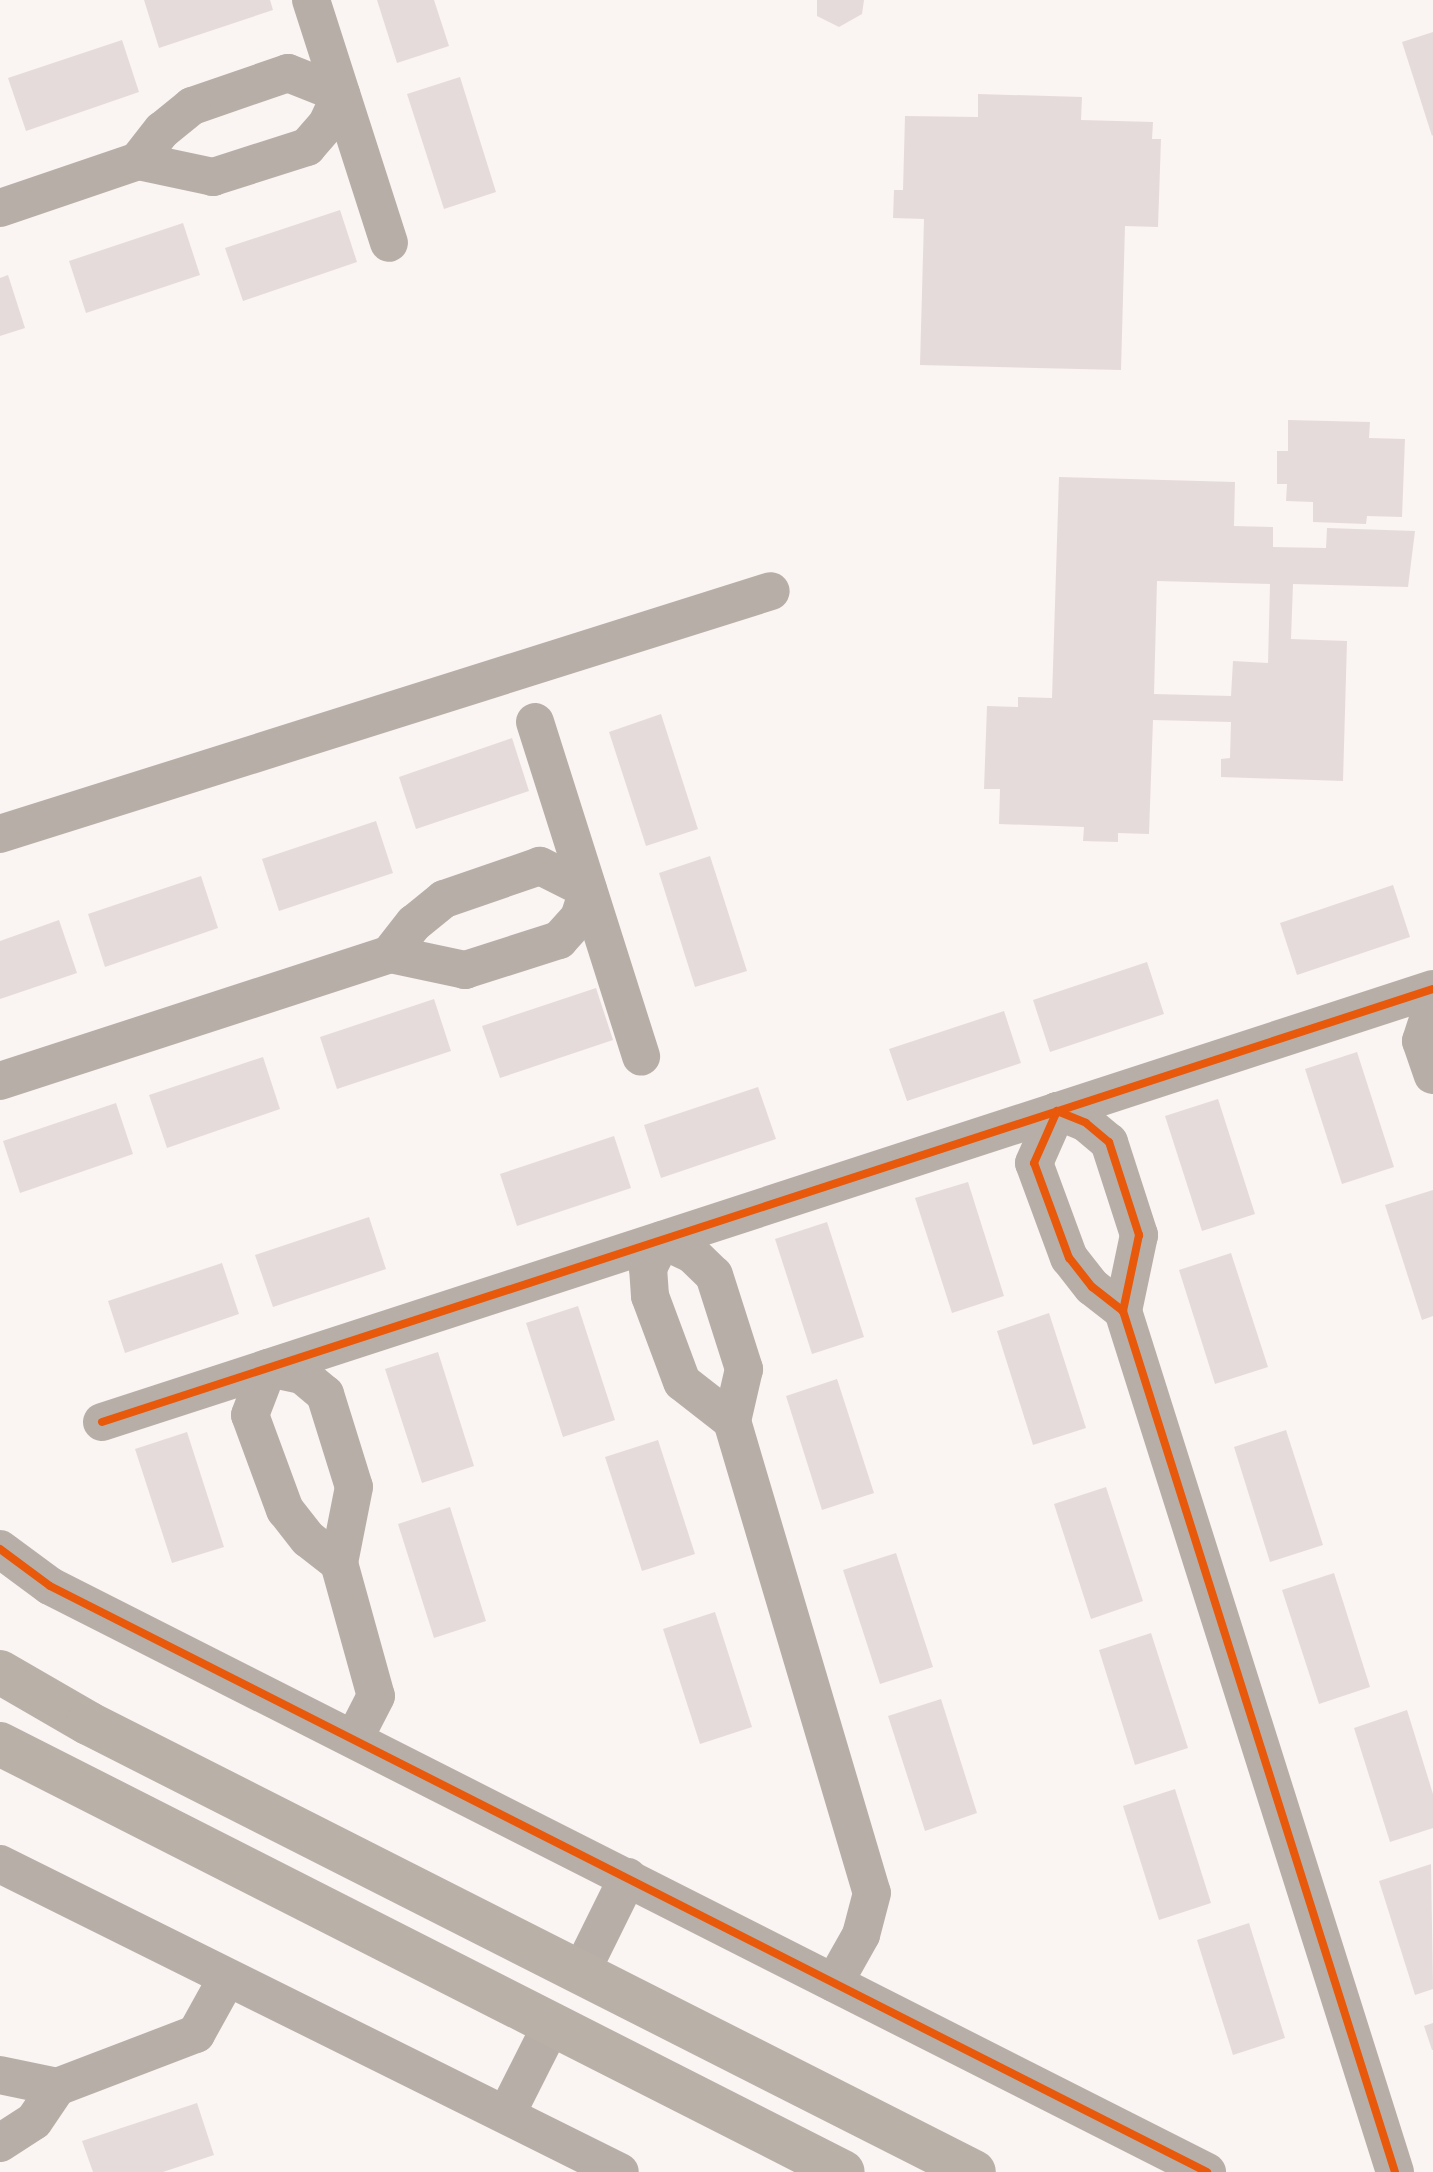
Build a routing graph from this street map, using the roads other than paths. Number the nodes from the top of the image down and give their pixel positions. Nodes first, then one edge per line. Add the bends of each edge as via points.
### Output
1 (311, 0) edge
2 (341, 94) junction
3 (138, 161) junction
4 (0, 208) edge
5 (389, 243) dead end
6 (771, 591) dead end
7 (535, 722) dead end
8 (0, 834) edge
9 (588, 890) junction
10 (390, 954) junction
11 (1433, 989) edge
12 (1433, 1004) edge
13 (641, 1057) dead end
14 (1433, 1075) edge
15 (0, 1081) edge
16 (1057, 1111) junction
17 (662, 1240) junction
18 (1123, 1311) junction
19 (268, 1368) junction
20 (732, 1421) junction
21 (102, 1422) dead end
22 (0, 1549) edge
23 (339, 1563) junction
24 (0, 1672) edge
25 (355, 1737) junction
26 (0, 1744) edge
27 (216, 1787) junction
28 (190, 1838) junction
29 (0, 1864) edge
30 (628, 1877) junction
31 (581, 1972) junction
32 (227, 1978) junction
33 (834, 1983) junction
34 (552, 2024) junction
35 (0, 2075) edge
36 (57, 2087) junction
37 (507, 2113) junction
38 (0, 2143) edge
39 (946, 2166) edge
40 (620, 2172) edge
41 (843, 2172) edge
42 (1207, 2172) edge
43 (1395, 2172) edge

1 - 2 street
2 - 3 street via 288,73 192,106 162,130
2 - 3 street via 327,124 307,147 213,177
2 - 5 street
3 - 4 street
6 - 8 street
7 - 9 street
9 - 10 street via 540,866 444,899 414,923
9 - 10 street via 579,918 559,940 465,970
9 - 13 street
10 - 15 street
11 - 16 street
12 - 14 street via 1421,1041
16 - 17 street
16 - 18 street via 1034,1163 1069,1258 1092,1287
16 - 18 street via 1086,1123 1109,1142 1139,1235
17 - 19 street
17 - 20 street via 648,1268 650,1296 682,1382
17 - 20 street via 692,1254 714,1275 744,1369
18 - 43 street
19 - 21 street
19 - 23 street via 250,1415 285,1510 308,1539
19 - 23 street via 302,1375 325,1394 354,1487
20 - 33 street via 872,1893 861,1935
22 - 25 street via 50,1586
23 - 25 street via 376,1696
24 - 27 main road
25 - 30 street
26 - 28 main road
27 - 28 main road
27 - 31 main road
28 - 34 main road
29 - 32 street
30 - 31 street
30 - 33 street
31 - 39 main road
32 - 36 street via 196,2034
32 - 37 street
33 - 42 street
34 - 37 street
34 - 41 main road
35 - 36 street
36 - 38 street via 34,2121
37 - 40 street

